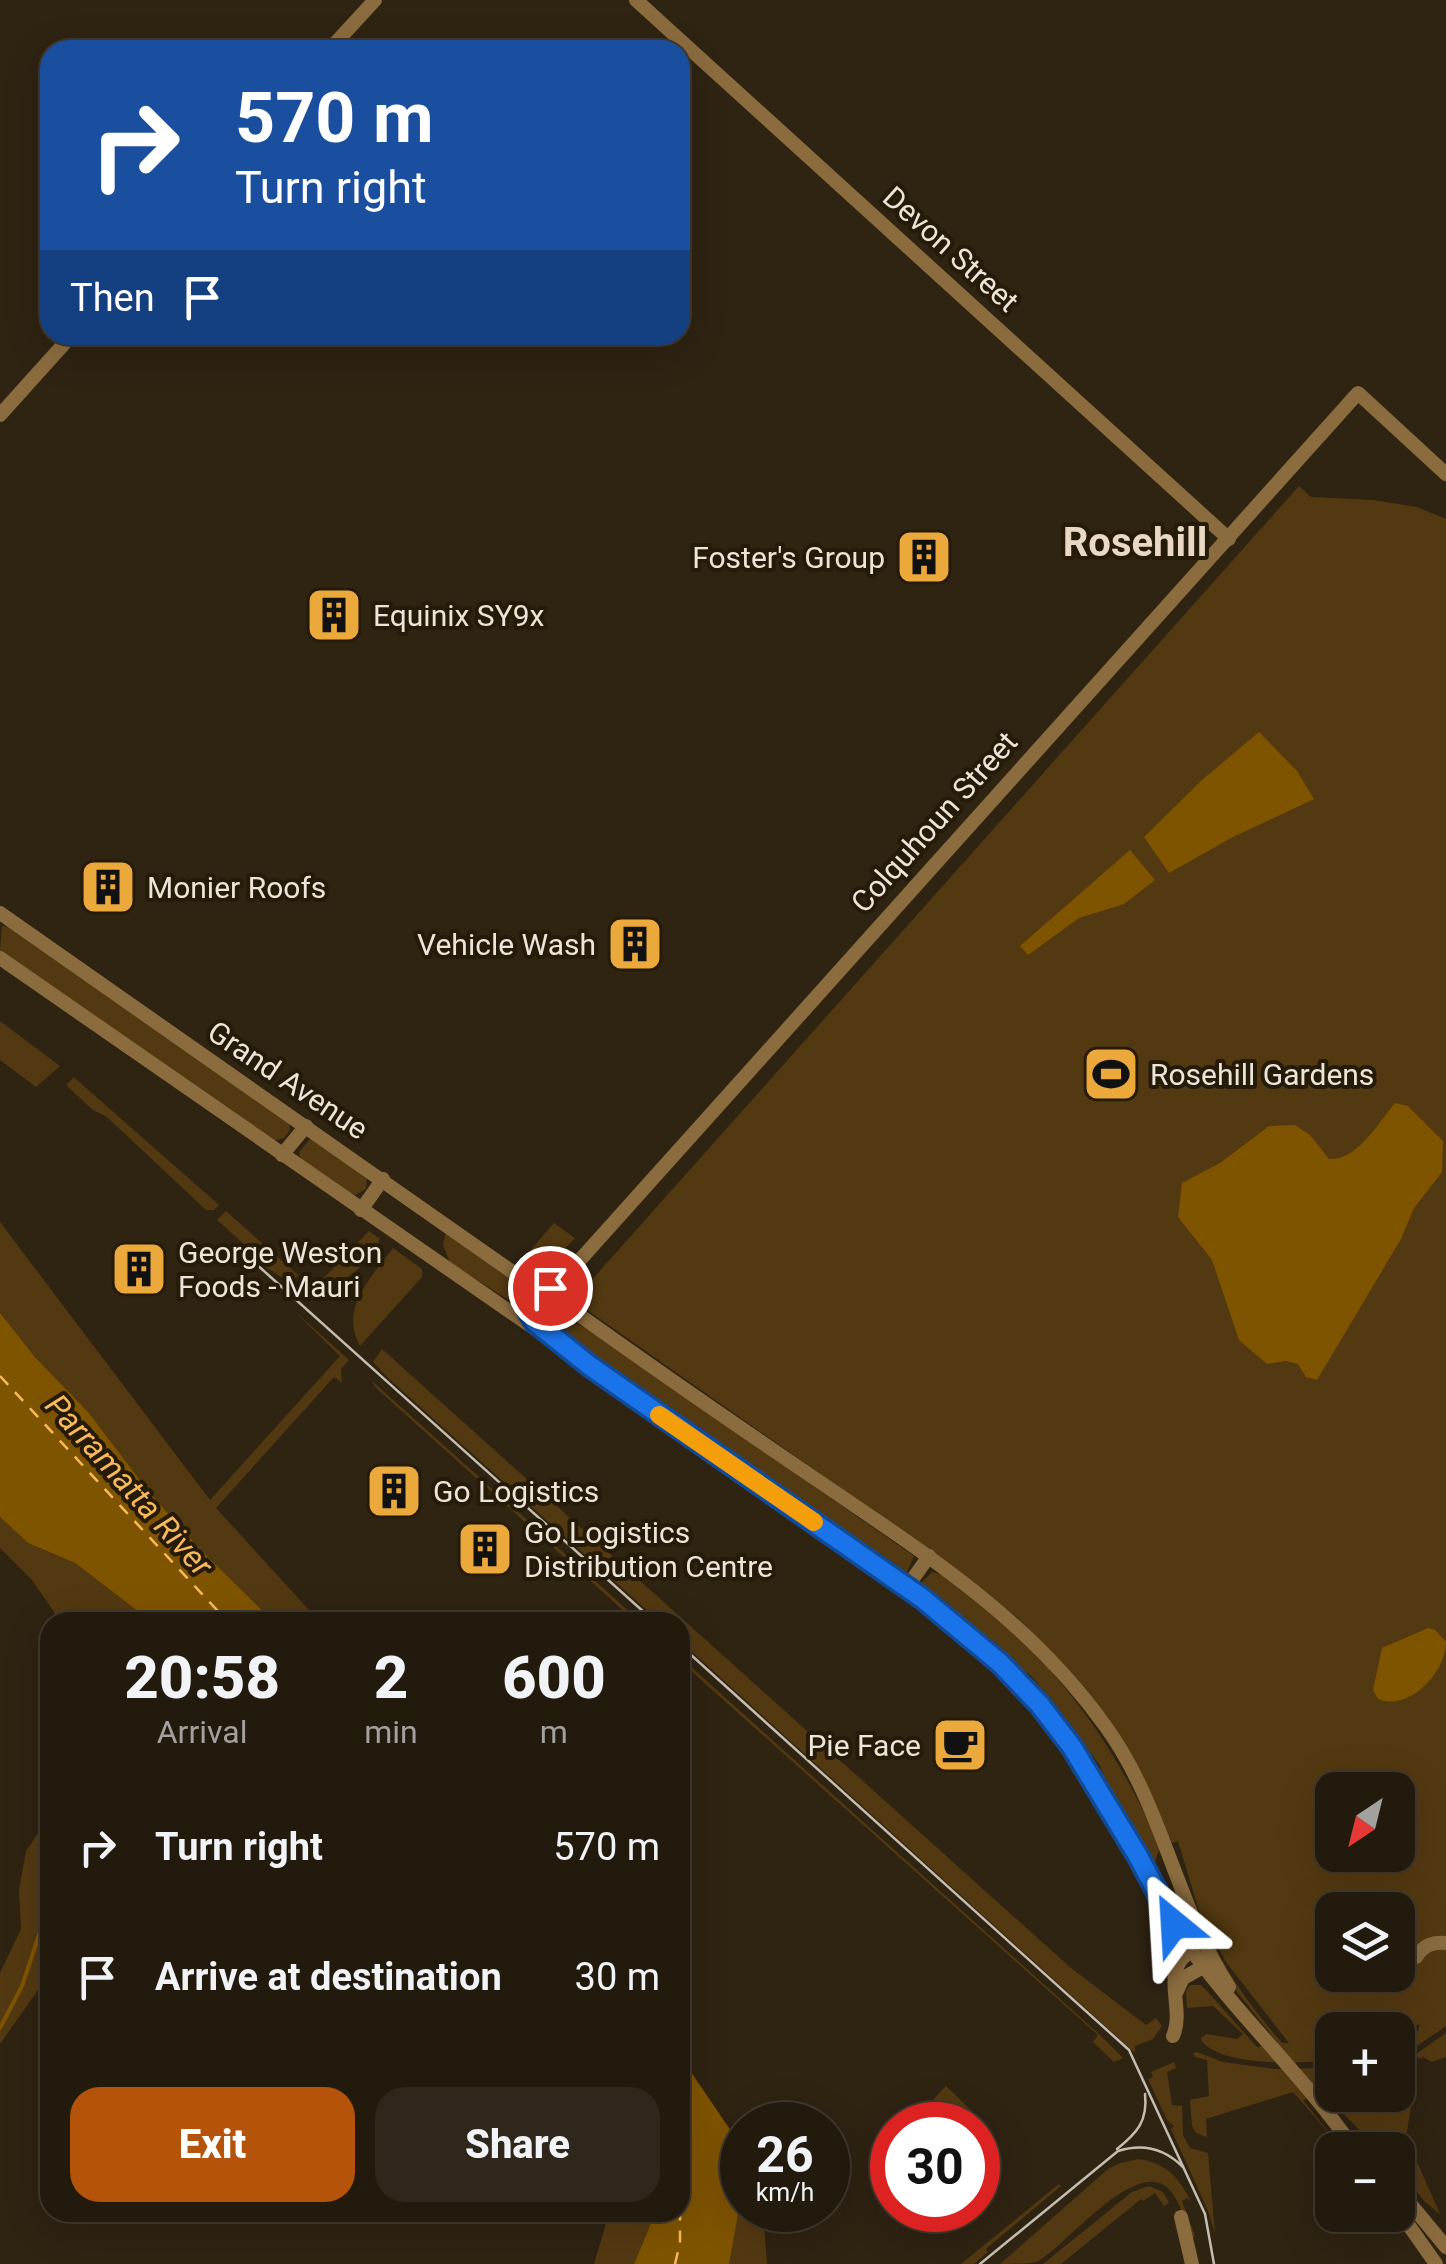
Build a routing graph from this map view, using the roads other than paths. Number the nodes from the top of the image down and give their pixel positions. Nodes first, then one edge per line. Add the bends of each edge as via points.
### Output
1 (374, 0) edge
2 (636, 0) edge
3 (338, 40) edge
4 (680, 40) edge
5 (690, 49) edge
6 (63, 345) edge
7 (0, 415) edge
8 (1446, 474) edge
9 (1229, 539) junction
10 (0, 912) edge
11 (0, 958) edge
12 (306, 1126) junction
13 (282, 1155) junction
14 (383, 1179) junction
15 (361, 1210) junction
16 (450, 1271) junction
17 (552, 1291) junction
18 (532, 1319) junction
19 (590, 1366) junction
20 (929, 1556) junction
21 (907, 1586) junction
22 (1170, 1861) junction
23 (1174, 1924) junction
24 (1446, 1943) edge
25 (1201, 1957) junction
26 (1416, 1958) dead end
27 (1173, 2036) dead end
28 (1331, 2116) junction
29 (1343, 2132) edge
30 (1347, 2132) edge
31 (1415, 2210) edge
32 (1181, 2217) dead end
33 (1413, 2232) edge
34 (1446, 2247) edge
35 (1192, 2264) edge
36 (1436, 2264) edge

1 - 3 street
2 - 4 street, Devon Street
5 - 9 street, Devon Street
6 - 7 street
8 - 9 street, Colquhoun Street via 1358,393
9 - 17 street, Colquhoun Street
10 - 12 street, Grand Avenue
11 - 13 street, Grand Avenue
12 - 13 street
12 - 14 street, Grand Avenue
13 - 15 street, Grand Avenue
14 - 15 street
14 - 17 street, Grand Avenue via 519,1276
15 - 16 street, Grand Avenue
16 - 18 street, Grand Avenue
16 - 19 street, Grand Avenue
17 - 18 street via 554,1311
17 - 18 street via 537,1290 530,1299
17 - 20 street, Grand Avenue via 677,1385
18 - 19 street, Grand Avenue
19 - 21 street, Grand Avenue
20 - 21 street
20 - 22 street, Grand Avenue via 1031,1638 1107,1728 1140,1781
21 - 23 street, Grand Avenue via 1040,1705 1094,1780
22 - 23 street via 1156,1876
22 - 25 street, Grand Avenue
23 - 25 street, Grand Avenue
24 - 26 street via 1434,1942
25 - 27 street via 1179,1960 1174,1970 1179,2015
25 - 28 street, Grand Avenue
28 - 29 street, Grand Avenue
28 - 30 street, Grand Avenue
31 - 34 street
32 - 35 street
33 - 36 street

